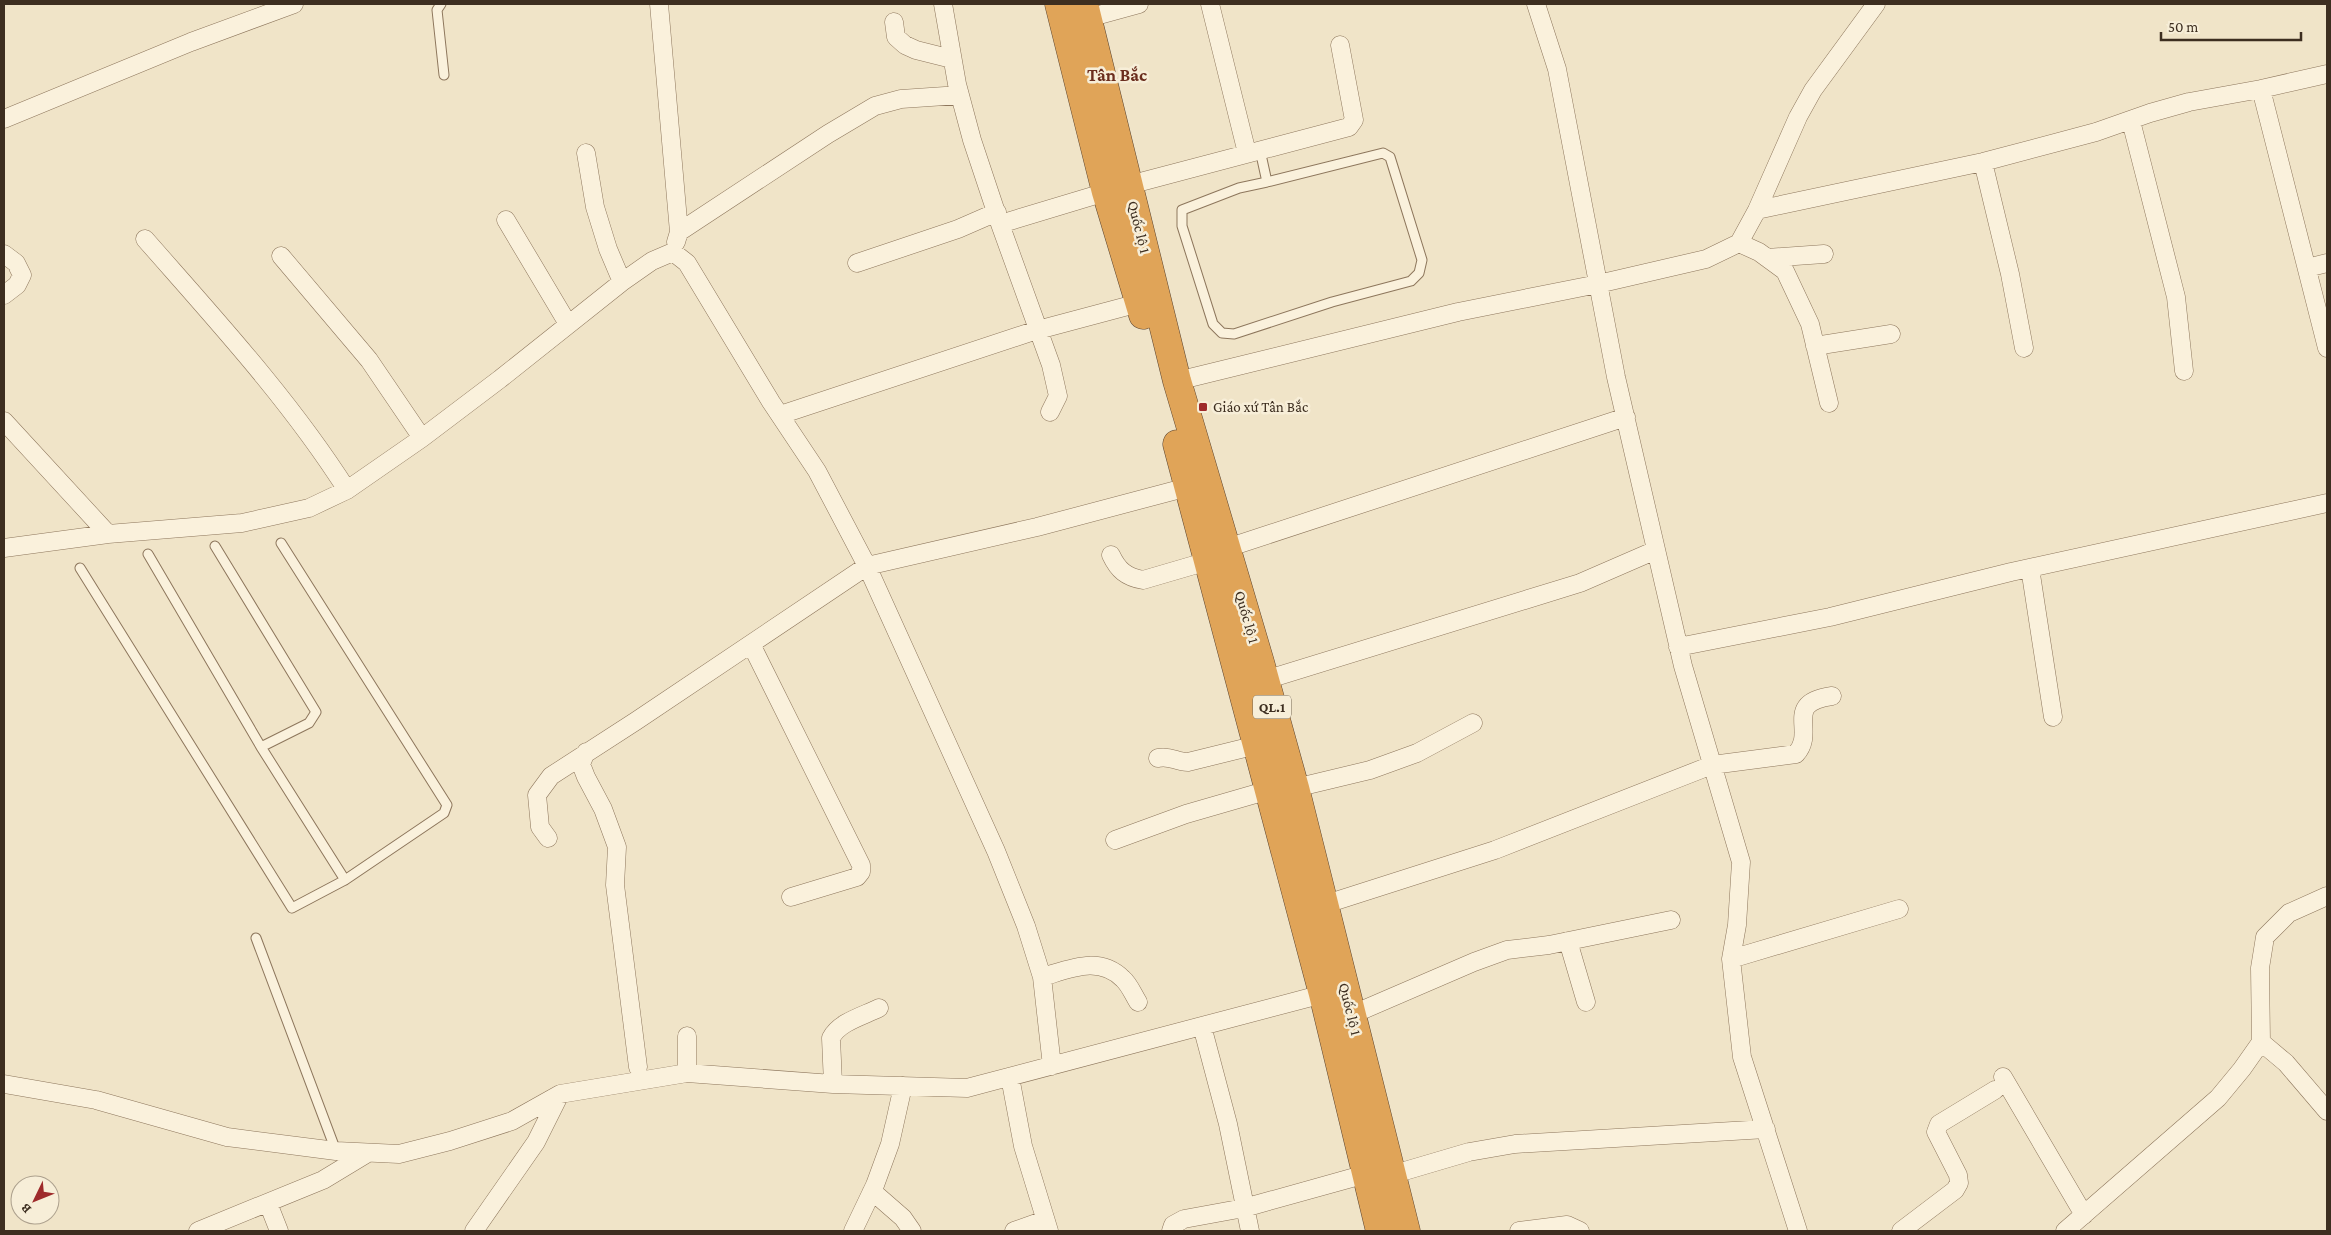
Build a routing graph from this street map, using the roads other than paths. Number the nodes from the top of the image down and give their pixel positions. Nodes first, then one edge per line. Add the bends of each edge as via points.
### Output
1 (294, 4) edge
2 (441, 4) edge
3 (659, 4) edge
4 (944, 4) edge
5 (1059, 4) edge
6 (1139, 4) edge
7 (1210, 4) edge
8 (1536, 4) edge
9 (1876, 4) edge
10 (1086, 11) edge
11 (894, 22) dead end
12 (1340, 45) dead end
13 (952, 58) junction
14 (2327, 74) edge
15 (444, 75) dead end
16 (2261, 89) junction
17 (960, 95) junction
18 (4, 119) edge
19 (2131, 121) junction
20 (1254, 152) junction
21 (586, 153) dead end
22 (1983, 162) junction
23 (1267, 182) junction
24 (1118, 188) junction
25 (1757, 210) junction
26 (998, 218) junction
27 (506, 220) dead end
28 (679, 232) junction
29 (145, 239) dead end
30 (1740, 244) junction
31 (673, 252) junction
32 (4, 254) edge
33 (1824, 254) dead end
34 (280, 256) dead end
35 (1767, 258) junction
36 (857, 263) dead end
37 (2327, 263) edge
38 (2306, 268) junction
39 (622, 282) junction
40 (1598, 284) junction
41 (4, 295) edge
42 (1140, 303) junction
43 (568, 324) junction
44 (1038, 330) junction
45 (1891, 334) dead end
46 (1815, 346) junction
47 (2024, 348) dead end
48 (2327, 348) edge
49 (2184, 371) dead end
50 (1178, 382) junction
51 (1829, 403) dead end
52 (1050, 412) dead end
53 (780, 415) junction
54 (1626, 417) junction
55 (4, 421) edge
56 (422, 438) junction
57 (1188, 487) junction
58 (347, 490) junction
59 (2327, 503) edge
60 (108, 534) junction
61 (281, 543) dead end
62 (215, 546) dead end
63 (4, 548) edge
64 (1656, 550) junction
65 (148, 554) dead end
66 (1111, 555) dead end
67 (1217, 555) junction
68 (867, 566) junction
69 (80, 568) dead end
70 (2030, 568) junction
71 (751, 644) junction
72 (1678, 646) junction
73 (1265, 680) junction
74 (1832, 696) dead end
75 (2052, 717) dead end
76 (1473, 722) dead end
77 (1257, 745) junction
78 (261, 747) junction
79 (586, 752) junction
80 (1158, 758) dead end
81 (1712, 765) junction
82 (1282, 789) junction
83 (548, 838) dead end
84 (1115, 840) dead end
85 (346, 880) junction
86 (2327, 896) edge
87 (792, 897) dead end
88 (1324, 905) junction
89 (1899, 909) dead end
90 (1671, 920) dead end
91 (256, 938) dead end
92 (1568, 941) junction
93 (1731, 959) junction
94 (1042, 977) junction
95 (1323, 994) junction
96 (1138, 1002) dead end
97 (1586, 1002) dead end
98 (879, 1008) dead end
99 (1351, 1015) junction
100 (1202, 1026) junction
101 (688, 1036) dead end
102 (2261, 1042) junction
103 (1052, 1066) junction
104 (638, 1067) dead end
105 (687, 1073) junction
106 (1010, 1077) junction
107 (4, 1084) edge
108 (833, 1084) junction
109 (903, 1086) junction
110 (560, 1094) junction
111 (2327, 1111) edge
112 (1766, 1129) junction
113 (336, 1151) junction
114 (366, 1154) junction
115 (1379, 1174) junction
116 (872, 1191) junction
117 (268, 1203) junction
118 (1244, 1208) junction
119 (2084, 1215) junction
120 (1047, 1226) edge
121 (198, 1231) edge
122 (280, 1231) edge
123 (474, 1231) edge
124 (849, 1231) edge
125 (912, 1231) edge
126 (1014, 1231) edge
127 (1171, 1231) edge
128 (1250, 1231) edge
129 (1380, 1231) edge
130 (1406, 1231) edge
131 (1518, 1231) edge
132 (1580, 1231) edge
133 (1798, 1231) edge
134 (1901, 1231) edge
135 (2065, 1231) edge

1 - 18 street via 191,42
2 - 15 lane via 437,10
3 - 28 street
4 - 13 street
5 - 24 highway, Quốc lộ 1 / QL.1
6 - 10 street
7 - 20 street
8 - 40 street via 1557,69
9 - 25 street via 1813,90
10 - 24 highway, Quốc lộ 1 / QL.1
11 - 13 street via 896,37 905,45
12 - 20 street via 1353,124
13 - 17 street
14 - 16 street
16 - 19 street via 2189,102
16 - 38 street
17 - 26 street
17 - 28 street via 901,99 875,106
19 - 22 street
19 - 49 street via 2176,297
20 - 23 lane
20 - 24 street
21 - 39 street via 595,208
22 - 25 street
22 - 47 street
23 - 23 lane via 1383,153 1390,157 1422,260 1419,273 1411,281 1332,302 1234,334 1222,333 1212,324 1182,226 1182,210 1240,188
24 - 26 street
24 - 42 highway, Quốc lộ 1 / QL.1
24 - 50 highway, Quốc lộ 1 / QL.1
25 - 30 street
26 - 36 street
26 - 44 street
27 - 43 street
28 - 31 street
29 - 58 street via 251,360 316,442
30 - 35 street
30 - 40 street via 1706,259
31 - 39 street via 652,261
31 - 53 street via 687,263
32 - 41 street via 16,264 22,275 17,285
33 - 35 street
34 - 56 street via 369,360
35 - 46 street via 1785,271 1810,324
37 - 38 street
38 - 48 street
39 - 43 street
40 - 50 street via 1458,312
40 - 54 street
42 - 44 street
42 - 57 highway, Quốc lộ 1 / QL.1
43 - 56 street
44 - 52 street via 1052,364 1058,396
44 - 53 street
45 - 46 street
46 - 51 street
50 - 67 highway, Quốc lộ 1 / QL.1
53 - 68 street via 817,472
54 - 64 street
54 - 67 street
55 - 60 street
56 - 58 street
57 - 67 highway, Quốc lộ 1 / QL.1
57 - 68 street via 1037,527
58 - 60 street via 309,508 242,523
59 - 70 street
60 - 63 street
61 - 85 lane via 447,805 444,813
62 - 78 lane via 316,712 309,723
64 - 72 street
64 - 73 street via 1580,583
65 - 78 lane
66 - 67 street via 1118,569 1132,578 1143,580
67 - 73 highway, Quốc lộ 1 / QL.1
67 - 77 highway, Quốc lộ 1 / QL.1
68 - 71 street
68 - 94 street via 996,852 1026,926
69 - 85 lane via 292,908
70 - 72 street via 1830,617
70 - 75 street
71 - 79 street
71 - 87 street via 861,865 858,877
72 - 81 street
73 - 82 highway, Quốc lộ 1 / QL.1
74 - 81 street via 1816,698 1807,706 1803,717 1803,744 1796,754
76 - 82 street via 1417,753 1370,770
77 - 80 street via 1188,762 1167,756
77 - 82 highway, Quốc lộ 1 / QL.1
78 - 85 lane
79 - 83 street via 550,776 537,795 540,827
79 - 104 street via 582,764 586,778 603,809 617,847 615,885
81 - 88 street via 1495,850
81 - 93 street via 1740,862 1737,925
82 - 84 street via 1186,814
82 - 88 highway, Quốc lộ 1 / QL.1
82 - 95 highway, Quốc lộ 1 / QL.1
86 - 102 street via 2289,913 2265,938 2260,968
88 - 99 highway, Quốc lộ 1 / QL.1
89 - 93 street
90 - 92 street
91 - 113 lane
92 - 97 street
92 - 99 street via 1507,950
93 - 112 street via 1742,1057
94 - 96 street via 1101,964 1123,979
94 - 103 street
95 - 100 street
95 - 115 highway, Quốc lộ 1 / QL.1
98 - 108 street via 842,1025 833,1033
99 - 115 highway, Quốc lộ 1 / QL.1
100 - 103 street
100 - 118 street via 1228,1124
101 - 105 street
102 - 111 street via 2286,1063
102 - 119 street via 2218,1098
103 - 106 street
105 - 108 street
105 - 110 street
106 - 109 street via 967,1088
106 - 120 street via 1023,1146
107 - 113 street via 96,1100 227,1137
108 - 109 street
109 - 116 street via 890,1144
110 - 114 street via 512,1121 399,1154
110 - 123 street via 536,1142
112 - 115 street via 1515,1144
112 - 133 street
113 - 114 street
114 - 117 street via 323,1180
115 - 118 street
115 - 129 highway, Quốc lộ 1 / QL.1
115 - 130 highway, Quốc lộ 1 / QL.1
116 - 124 street
116 - 125 street via 903,1218
117 - 121 street
117 - 122 street
118 - 127 street via 1184,1219 1173,1225
118 - 128 street
119 - 134 street via 1999,1083 1939,1124 1936,1132 1959,1183 1955,1190
119 - 135 street
120 - 126 street
131 - 132 street via 1567,1225

